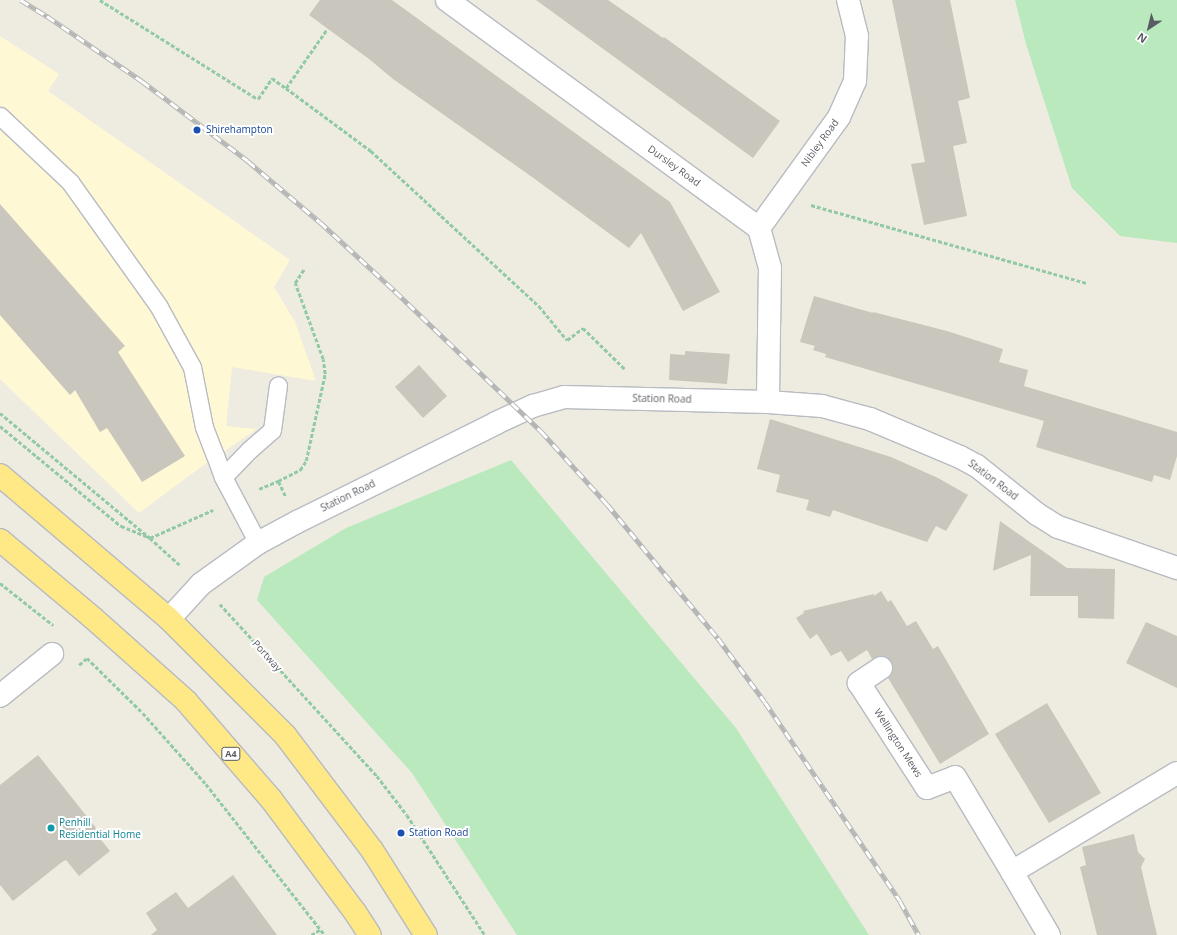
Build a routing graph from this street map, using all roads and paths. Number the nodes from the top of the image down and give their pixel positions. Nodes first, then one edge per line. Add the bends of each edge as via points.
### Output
1 (100, 0) edge
2 (447, 0) edge
3 (848, 0) edge
4 (328, 29) dead end
5 (286, 88) junction
6 (0, 116) edge
7 (782, 197) junction
8 (759, 228) junction
9 (304, 269) dead end
10 (1086, 283) dead end
11 (278, 385) dead end
12 (656, 399) junction
13 (768, 402) junction
14 (0, 412) edge
15 (0, 426) edge
16 (0, 475) edge
17 (223, 477) junction
18 (297, 522) junction
19 (150, 538) junction
20 (0, 540) edge
21 (258, 543) junction
22 (1177, 568) edge
23 (0, 583) edge
24 (201, 584) junction
25 (169, 619) junction
26 (52, 654) junction
27 (881, 668) dead end
28 (0, 696) edge
29 (1177, 773) edge
30 (1012, 872) junction
31 (321, 929) junction
32 (312, 935) edge
33 (325, 935) edge
34 (370, 935) edge
35 (426, 935) edge
36 (485, 935) edge
37 (1049, 935) edge

1 - 5 path via 258,99 272,78
2 - 8 street, Dursley Road
3 - 7 street, Nibley Road via 857,36 855,81 839,118
4 - 5 path
5 - 12 path via 371,151 539,306 568,340 583,328
6 - 17 lane via 70,182 159,306 192,367 204,427
7 - 8 street, Nibley Road
7 - 10 path
8 - 13 street via 770,268
9 - 18 path via 295,283 323,359 325,374 306,461 300,470 278,480
11 - 17 lane via 272,430
12 - 13 street, Station Road
12 - 18 street, Station Road via 564,397 533,406
13 - 22 street, Station Road via 822,406 870,419 977,466 1037,514 1058,527
14 - 19 path
15 - 19 path, Portway via 121,526
16 - 25 highway
17 - 21 lane
18 - 21 street, Station Road
19 - 24 path, Portway
20 - 34 highway, A4 via 186,701 271,799
21 - 24 street, Station Road
23 - 26 path via 54,626 39,644
24 - 25 street, Station Road
24 - 36 path, Portway via 377,776 407,815
25 - 35 highway via 285,735 372,850
26 - 28 street
26 - 31 path via 72,672 87,658 143,713 206,784
27 - 30 street, Wellington Mews via 859,683 927,788 955,777
29 - 30 street
30 - 37 street, Wellington Mews
31 - 32 path
31 - 33 path

